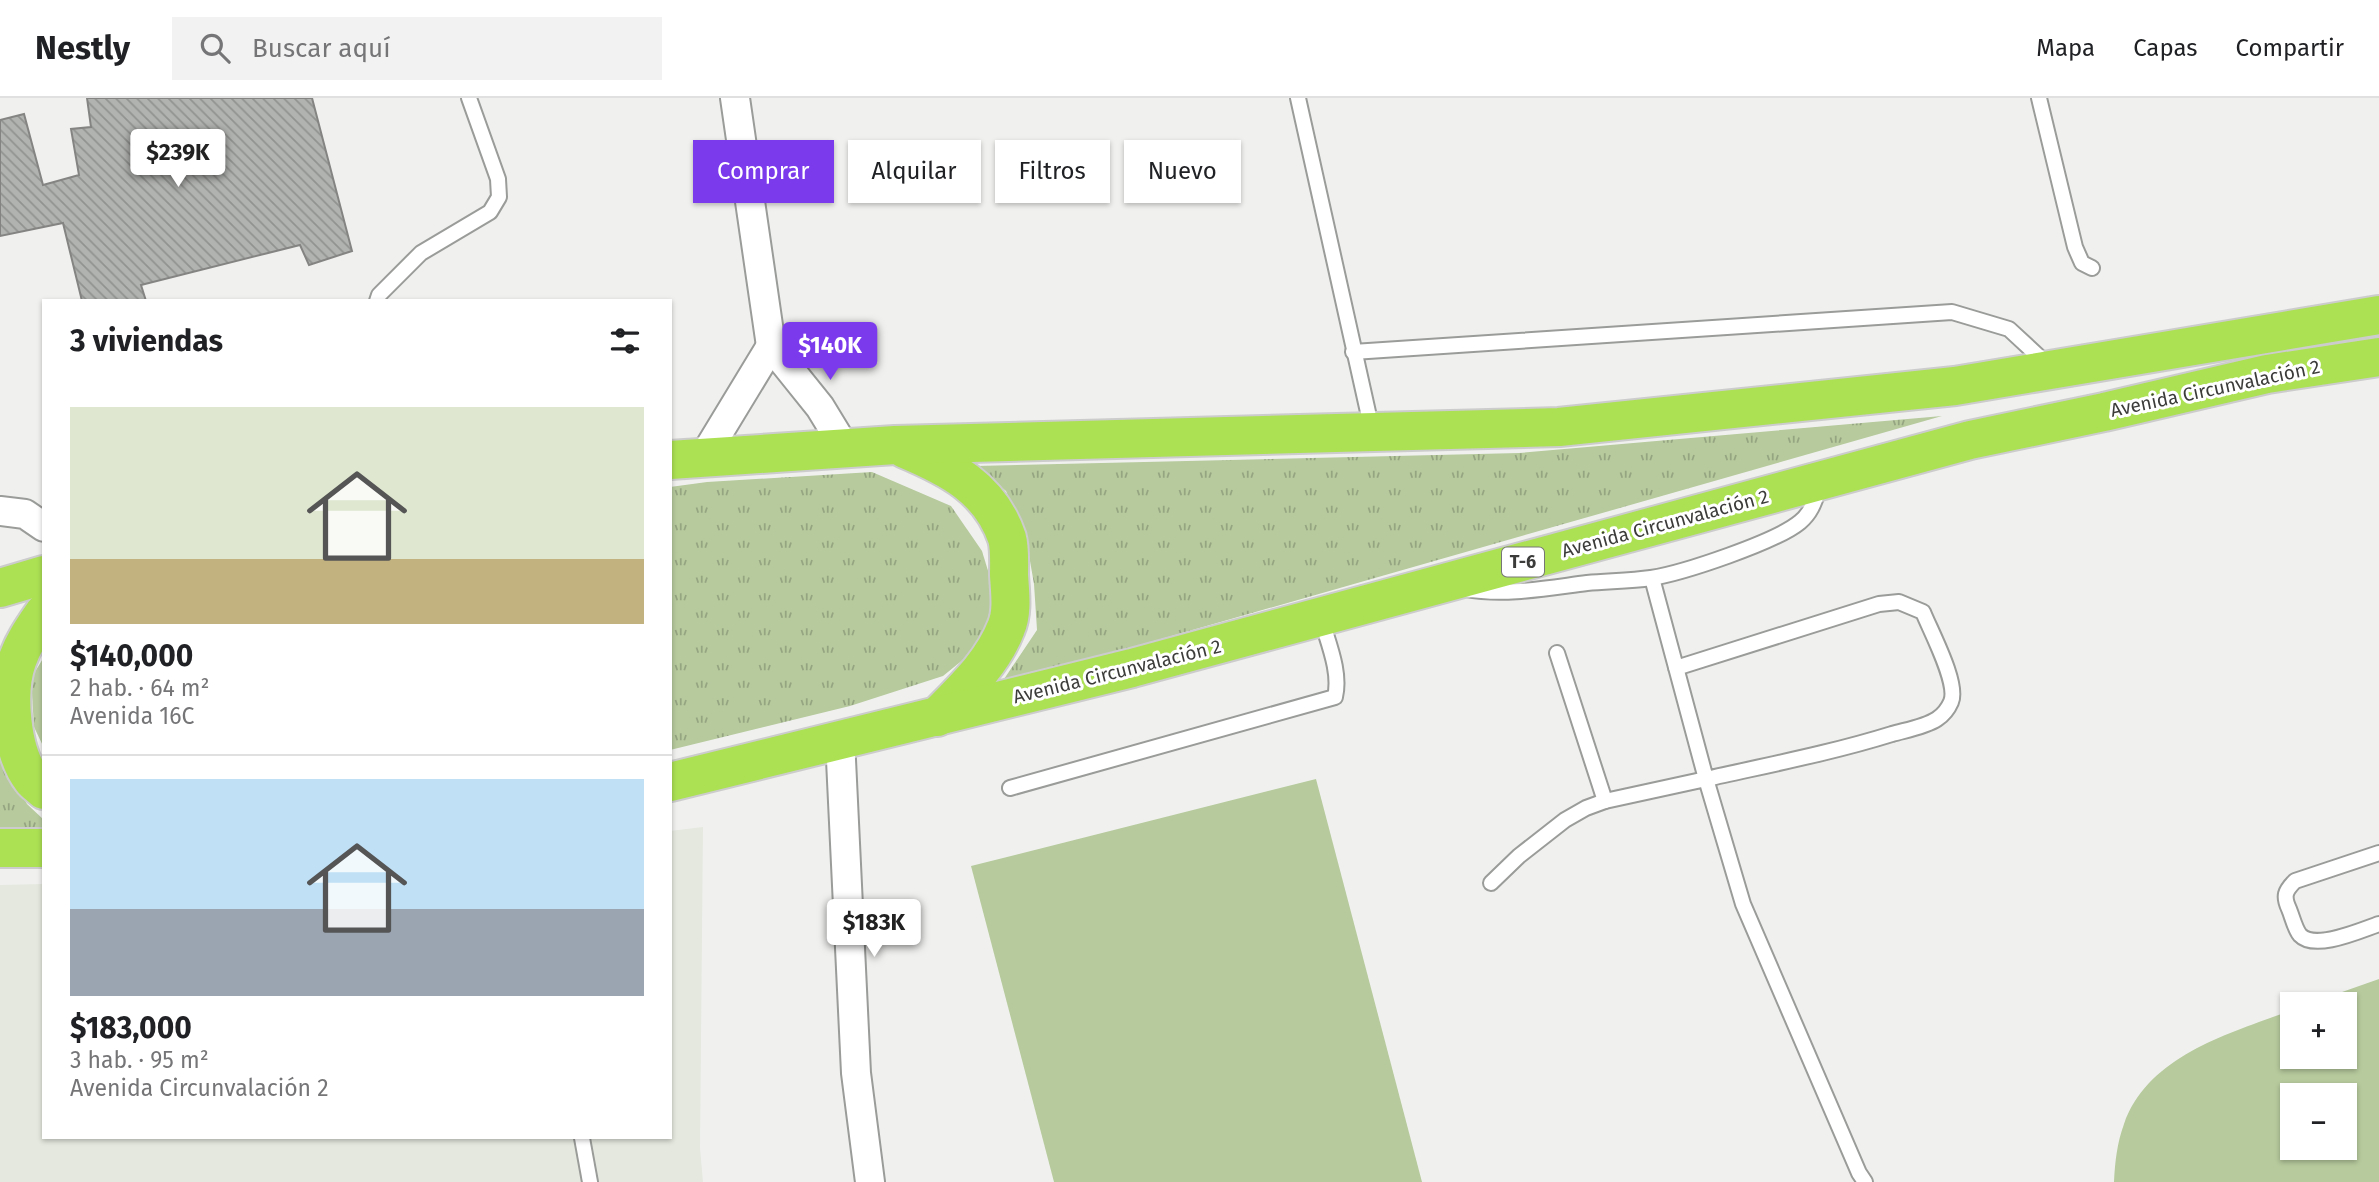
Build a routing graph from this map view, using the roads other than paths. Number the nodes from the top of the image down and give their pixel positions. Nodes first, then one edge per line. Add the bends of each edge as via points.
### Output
1 (468, 98) edge
2 (735, 98) edge
3 (1298, 98) edge
4 (2039, 98) edge
5 (2092, 268) dead end
6 (378, 299) edge
7 (2379, 315) edge
8 (771, 346) junction
9 (1353, 352) junction
10 (2379, 356) edge
11 (2053, 369) junction
12 (1373, 432) junction
13 (895, 445) junction
14 (845, 448) junction
15 (687, 459) edge
16 (1822, 480) junction
17 (0, 511) edge
18 (42, 526) edge
19 (42, 576) edge
20 (1652, 578) junction
21 (1440, 584) junction
22 (0, 588) edge
23 (42, 616) edge
24 (1321, 617) junction
25 (1557, 653) dead end
26 (1676, 667) junction
27 (937, 717) junction
28 (839, 739) junction
29 (1706, 779) junction
30 (672, 781) edge
31 (42, 788) edge
32 (1010, 788) dead end
33 (1605, 801) junction
34 (0, 848) edge
35 (42, 848) edge
36 (2379, 853) edge
37 (1491, 883) dead end
38 (2379, 924) edge
39 (582, 1139) edge
40 (590, 1182) edge
41 (870, 1182) edge
42 (1865, 1182) edge

1 - 6 lane via 498,179 499,197 490,212 421,253
2 - 8 street
3 - 9 lane
4 - 5 lane via 2075,247 2082,263
7 - 11 highway
8 - 14 street via 820,407
8 - 15 street
9 - 11 lane via 1952,312 2009,328
9 - 12 lane
10 - 16 highway, Avenida Circunvalación 2 / T-6 via 2267,374 1970,440
11 - 12 highway via 1955,386 1559,427
12 - 13 highway
13 - 14 highway
13 - 27 highway via 947,467 979,491 1007,539 1007,626 995,652
14 - 15 highway
16 - 20 lane via 1811,511 1798,524 1690,568
16 - 21 highway, Avenida Circunvalación 2 / T-6
17 - 18 street via 25,514
19 - 22 highway
20 - 21 lane via 1487,593
20 - 26 lane
21 - 24 highway, Avenida Circunvalación 2 / T-6
23 - 31 highway via 16,663 11,688 23,761
24 - 27 highway, Avenida Circunvalación 2 / T-6
24 - 32 lane via 1333,659 1335,697
25 - 33 lane
26 - 29 lane
26 - 29 lane via 1899,602 1923,612 1951,679 1952,701 1936,720 1865,742
27 - 28 highway, Avenida Circunvalación 2 / T-6
28 - 30 highway, Avenida Circunvalación 2 / T-6
28 - 41 street via 856,1073
29 - 33 lane
29 - 42 lane via 1743,904
33 - 37 lane via 1565,820
34 - 35 highway
36 - 38 lane via 2295,881 2284,898 2300,935 2309,939 2322,942
39 - 40 lane

